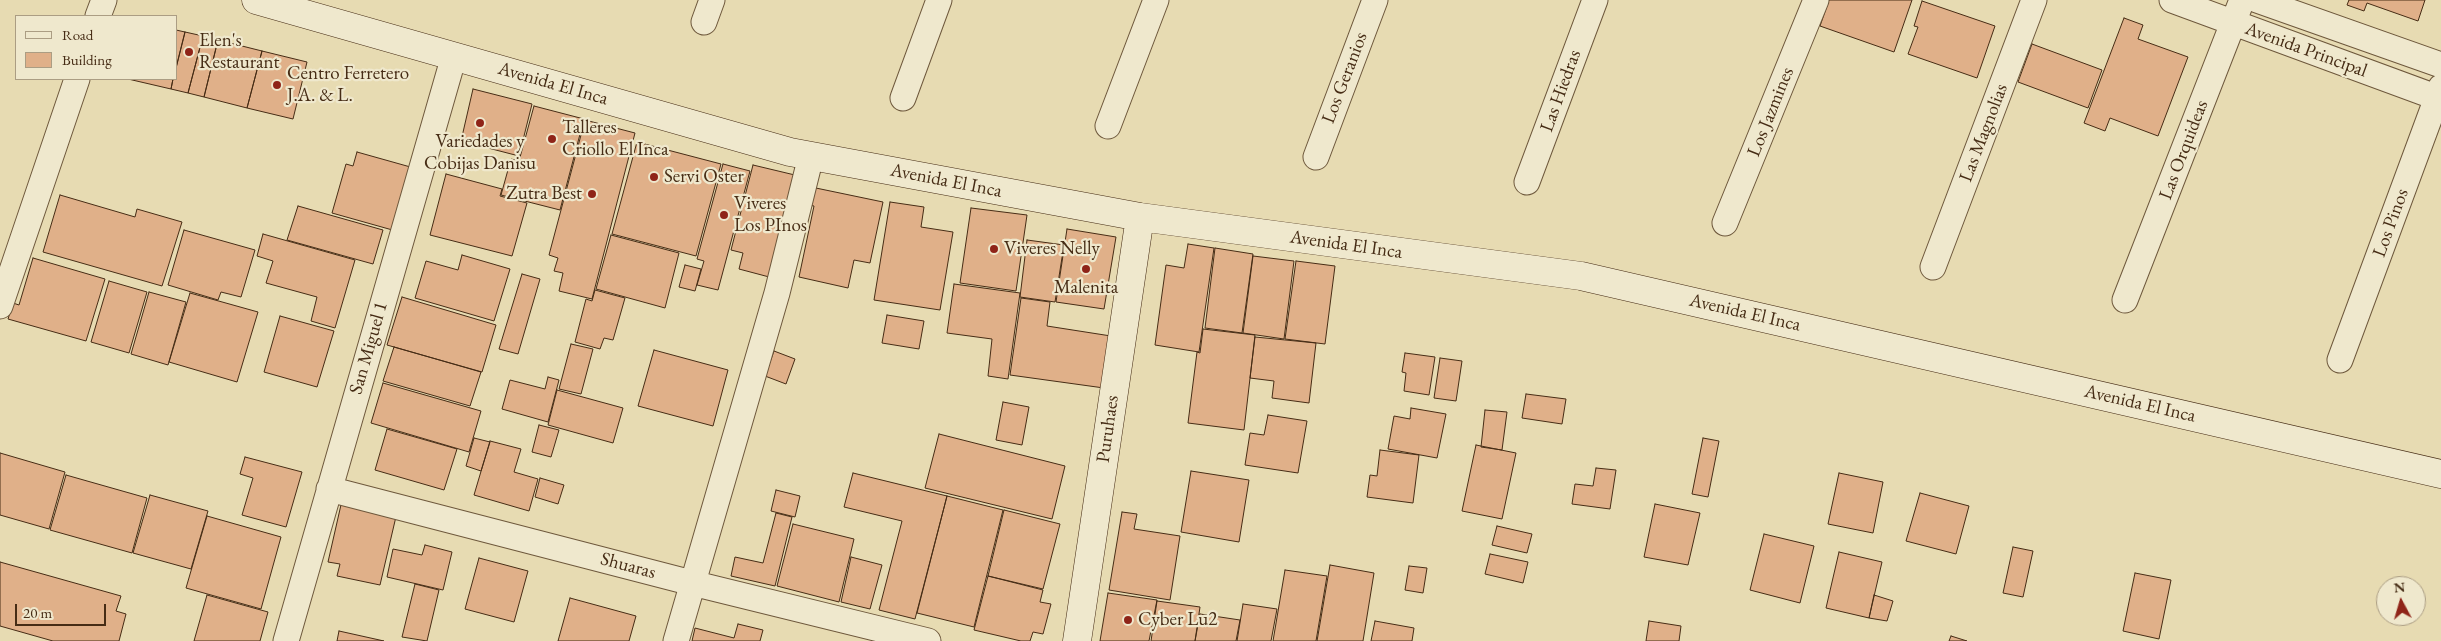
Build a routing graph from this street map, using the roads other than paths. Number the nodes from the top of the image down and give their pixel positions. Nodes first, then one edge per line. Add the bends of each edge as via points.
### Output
1 (104, 0) edge
2 (256, 0) edge
3 (939, 0) edge
4 (1156, 0) edge
5 (1375, 0) edge
6 (1595, 0) edge
7 (1816, 0) edge
8 (2034, 0) edge
9 (2172, 0) edge
10 (2257, 0) edge
11 (2238, 11) edge
12 (98, 15) edge
13 (454, 56) junction
14 (2441, 65) edge
15 (77, 80) edge
16 (2440, 95) edge
17 (903, 98) dead end
18 (1108, 126) dead end
19 (811, 156) junction
20 (1316, 157) dead end
21 (1527, 182) dead end
22 (1140, 217) junction
23 (1725, 223) dead end
24 (1933, 267) dead end
25 (2126, 300) dead end
26 (0, 306) edge
27 (2340, 360) dead end
28 (2441, 474) edge
29 (329, 489) junction
30 (692, 583) junction
31 (286, 641) edge
32 (676, 641) edge
33 (928, 641) edge
34 (1076, 641) edge

1 - 12 street
2 - 13 street, Avenida El Inca
3 - 17 street
4 - 18 street
5 - 20 street, Los Geranios
6 - 21 street, Las Hiedras
7 - 23 street, Los Jazmines
8 - 24 street, Las Magnolias
9 - 11 street, Avenida Principal
10 - 14 street, Avenida Principal
11 - 16 street, Avenida Principal
11 - 25 street, Las Orquideas
13 - 19 street, Avenida El Inca
13 - 29 street, San Miguel 1
15 - 26 street
16 - 27 street, Los Pinos
19 - 22 street, Avenida El Inca
19 - 30 street via 778,293
22 - 28 street, Avenida El Inca via 1581,276
22 - 34 street, Puruhaes
29 - 30 street, Shuaras
29 - 31 street, San Miguel 1
30 - 32 street
30 - 33 street, Shuaras

